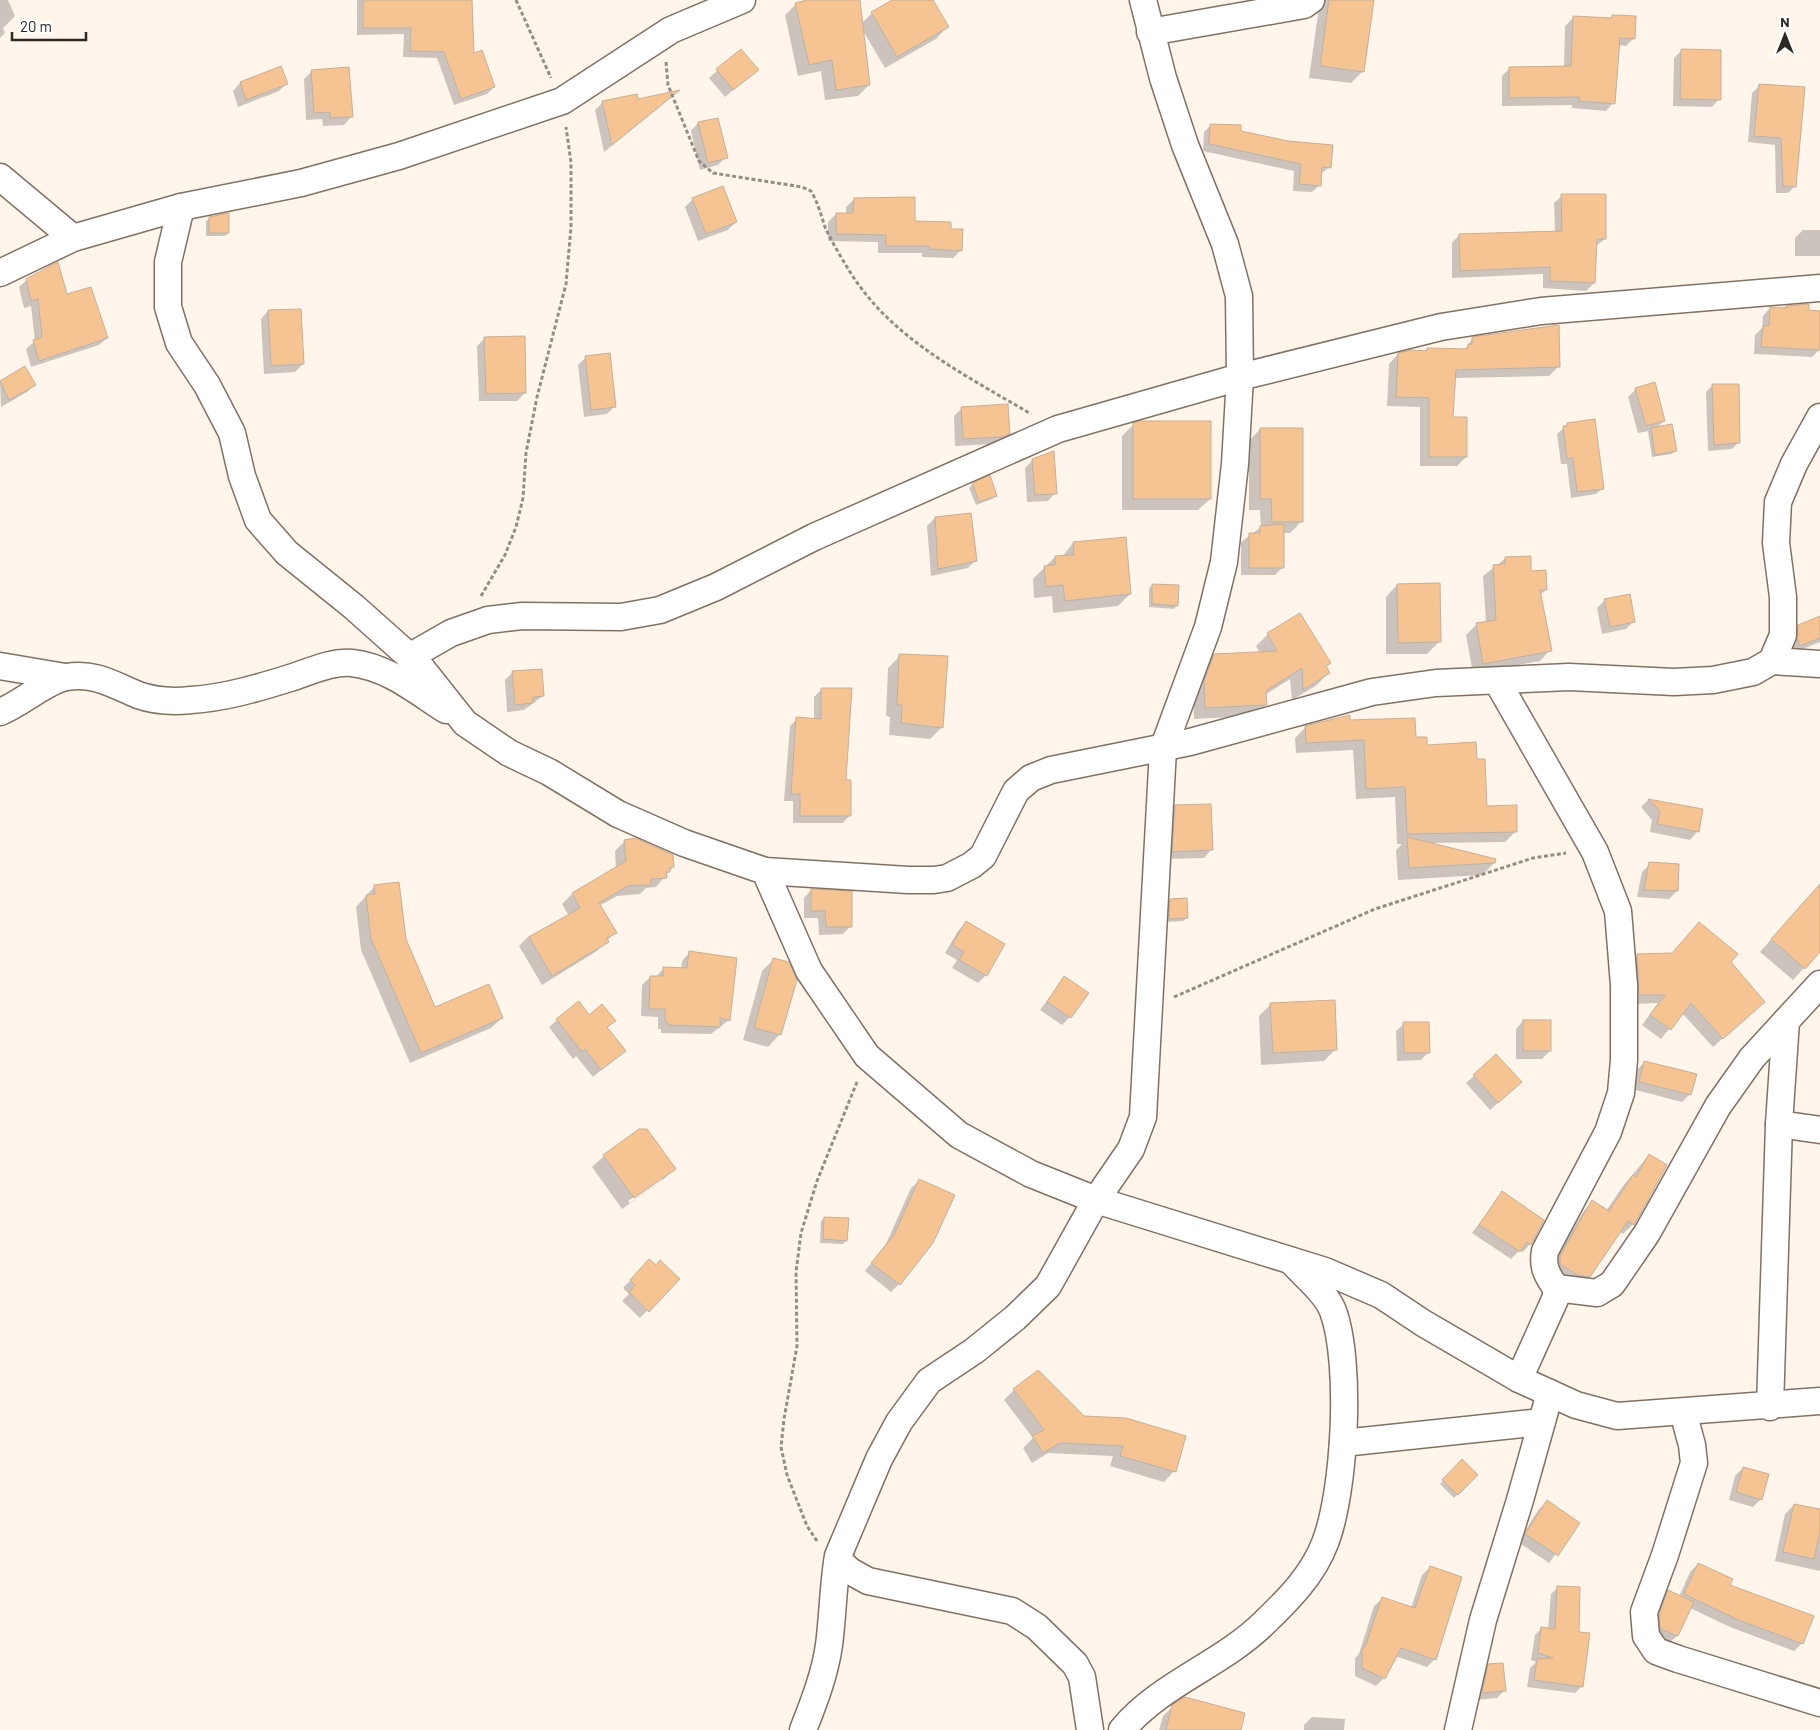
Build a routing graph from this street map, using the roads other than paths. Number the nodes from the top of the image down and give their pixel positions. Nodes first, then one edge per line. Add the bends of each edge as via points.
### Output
1 (742, 0) edge
2 (1143, 0) edge
3 (1311, 0) edge
4 (1150, 32) junction
5 (0, 177) edge
6 (181, 207) junction
7 (73, 238) junction
8 (0, 273) edge
9 (1820, 288) edge
10 (1240, 377) junction
11 (1820, 417) edge
12 (409, 656) junction
13 (1772, 661) junction
14 (1820, 664) edge
15 (0, 666) edge
16 (65, 677) junction
17 (1497, 681) junction
18 (0, 712) edge
19 (465, 723) junction
20 (1163, 749) junction
21 (765, 871) junction
22 (1820, 984) edge
23 (1786, 1021) junction
24 (1779, 1124) junction
25 (1820, 1130) edge
26 (1096, 1200) junction
27 (1290, 1259) junction
28 (1556, 1288) junction
29 (1519, 1378) junction
30 (1550, 1393) junction
31 (1820, 1401) edge
32 (1770, 1407) junction
33 (1683, 1412) junction
34 (1542, 1422) junction
35 (1343, 1443) junction
36 (836, 1565) junction
37 (1820, 1703) edge
38 (803, 1730) edge
39 (1090, 1730) edge
40 (1122, 1730) edge
41 (1458, 1730) edge

1 - 6 street via 670,30 562,101 399,156 301,182
2 - 4 street
3 - 4 street via 1304,5
4 - 10 street via 1184,145 1225,244 1239,296
5 - 7 street
6 - 7 street
6 - 12 street via 168,262 168,307 179,343 207,385 232,433 242,476 258,520 286,553
7 - 8 street
9 - 10 street via 1541,311 1441,327
10 - 12 street via 1058,429 814,537 716,587 660,610 621,617 522,616 488,620 451,633
10 - 20 street via 1235,464 1224,562 1208,627
11 - 13 street via 1778,502 1776,543 1783,596 1783,635
12 - 19 street
13 - 14 street
13 - 17 street via 1753,672 1713,680 1674,682 1569,676
15 - 16 street
16 - 18 street via 13,708
16 - 19 street via 88,675 140,695 166,701 192,700 230,694 329,666 368,665 386,672
17 - 20 street via 1436,683 1372,692
17 - 28 street via 1595,852 1618,911 1624,985 1621,1093 1608,1132 1545,1251 1543,1263 1546,1274
19 - 21 street via 509,753 549,772 618,814 684,843
20 - 21 street via 1051,770 1031,778 1016,791 983,856 947,878 908,880
20 - 26 street via 1143,1118 1131,1149
21 - 26 street via 809,971 867,1056 959,1135 1031,1174
22 - 23 street
23 - 24 street
23 - 28 street via 1752,1058 1718,1106 1647,1233 1612,1284 1597,1293
24 - 25 street
24 - 32 street
26 - 27 street
26 - 36 street via 1048,1286 974,1351 929,1381 899,1422 845,1536
27 - 29 street via 1382,1295 1423,1323
27 - 35 street via 1332,1310 1342,1346
28 - 29 street via 1550,1312
29 - 30 street
30 - 33 street via 1576,1406 1617,1416
30 - 34 street
31 - 32 street
32 - 33 street
33 - 37 street via 1694,1463 1644,1612 1646,1636 1656,1651
34 - 35 street
34 - 41 street via 1483,1620
35 - 40 street via 1325,1543 1303,1582 1262,1625 1212,1664 1168,1690
36 - 38 street via 829,1645 818,1693
36 - 39 street via 868,1581 1004,1609 1037,1627 1075,1664 1082,1677

